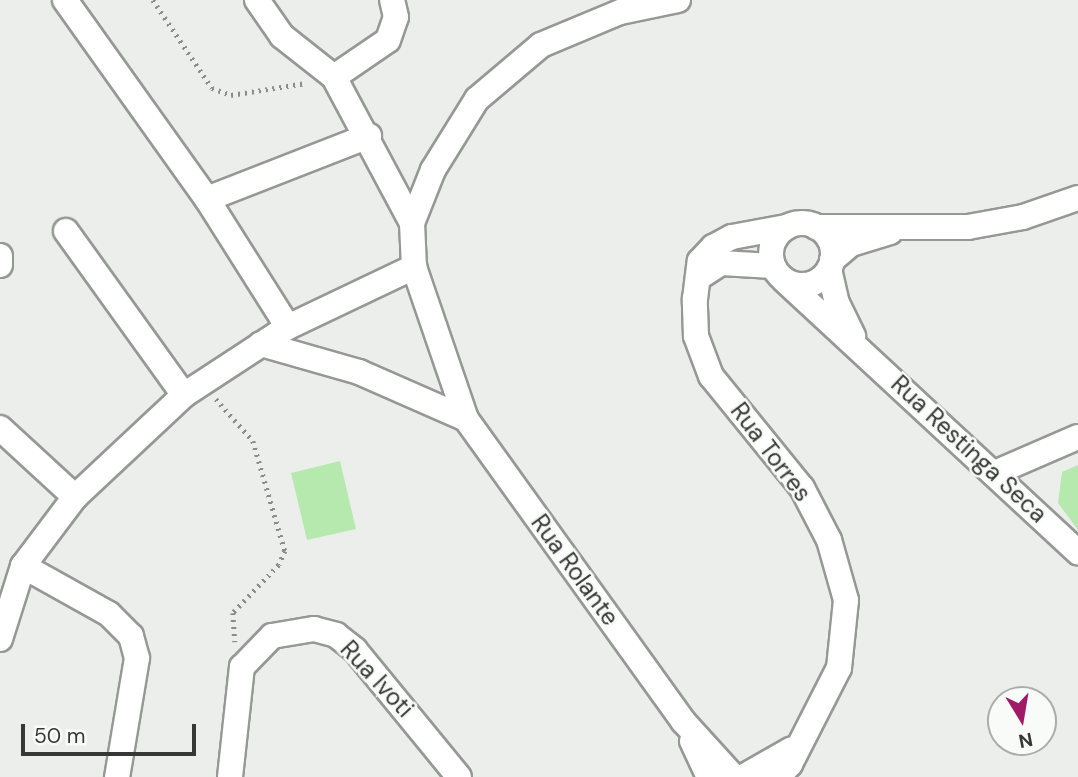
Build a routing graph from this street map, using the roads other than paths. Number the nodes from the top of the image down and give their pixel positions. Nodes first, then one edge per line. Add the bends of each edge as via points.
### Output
1 (65, 0) edge
2 (257, 0) edge
3 (392, 0) edge
4 (678, 0) edge
5 (616, 6) edge
6 (334, 77) junction
7 (369, 136) junction
8 (1078, 198) edge
9 (207, 199) junction
10 (412, 223) junction
11 (816, 227) junction
12 (786, 228) junction
13 (904, 228) junction
14 (66, 232) dead end
15 (0, 256) edge
16 (0, 265) edge
17 (831, 265) junction
18 (414, 267) junction
19 (779, 273) junction
20 (698, 278) junction
21 (288, 327) junction
22 (261, 344) junction
23 (859, 346) junction
24 (193, 389) junction
25 (466, 419) junction
26 (0, 428) edge
27 (1078, 437) edge
28 (997, 472) junction
29 (75, 497) junction
30 (1078, 552) edge
31 (23, 566) junction
32 (0, 639) edge
33 (683, 721) junction
34 (798, 744) junction
35 (117, 777) edge
36 (230, 777) edge
37 (459, 777) edge
38 (709, 777) edge
39 (728, 777) edge
40 (736, 777) edge
41 (743, 777) edge
42 (778, 777) edge

1 - 9 street
2 - 6 street via 282,36
3 - 6 street via 396,17 388,40
4 - 5 street
5 - 10 street via 541,45 484,92 452,134
6 - 7 street
7 - 9 street
7 - 10 street
8 - 13 street via 998,222
9 - 21 street
10 - 18 street
11 - 12 street
11 - 13 street via 886,223
11 - 17 street via 830,241
12 - 19 street via 773,243
12 - 20 street, Rua Torres via 732,237 713,247 700,261
13 - 17 street via 851,243
14 - 24 street
15 - 16 street
17 - 19 street via 815,283
17 - 23 street, Rua Restinga Seca via 837,303
18 - 21 street
18 - 25 street
19 - 20 street via 721,263
19 - 23 street, Rua Restinga Seca
20 - 34 street, Rua Torres via 696,336 712,376 802,488 830,540 846,600 839,668
21 - 22 street
22 - 24 street
22 - 25 street via 359,372
23 - 28 street, Rua Restinga Seca
24 - 29 street
25 - 33 street, Rua Rolante
26 - 29 street
27 - 28 street
28 - 30 street, Rua Restinga Seca
29 - 31 street
31 - 32 street
31 - 35 street via 109,614 131,636 137,658
33 - 38 street, Rua Rolante
33 - 40 street, Rua Rolante
34 - 41 street
34 - 42 street, Rua Torres
36 - 37 street, Rua Ivoti via 242,667 272,636 293,629 336,635 355,650
39 - 40 street

